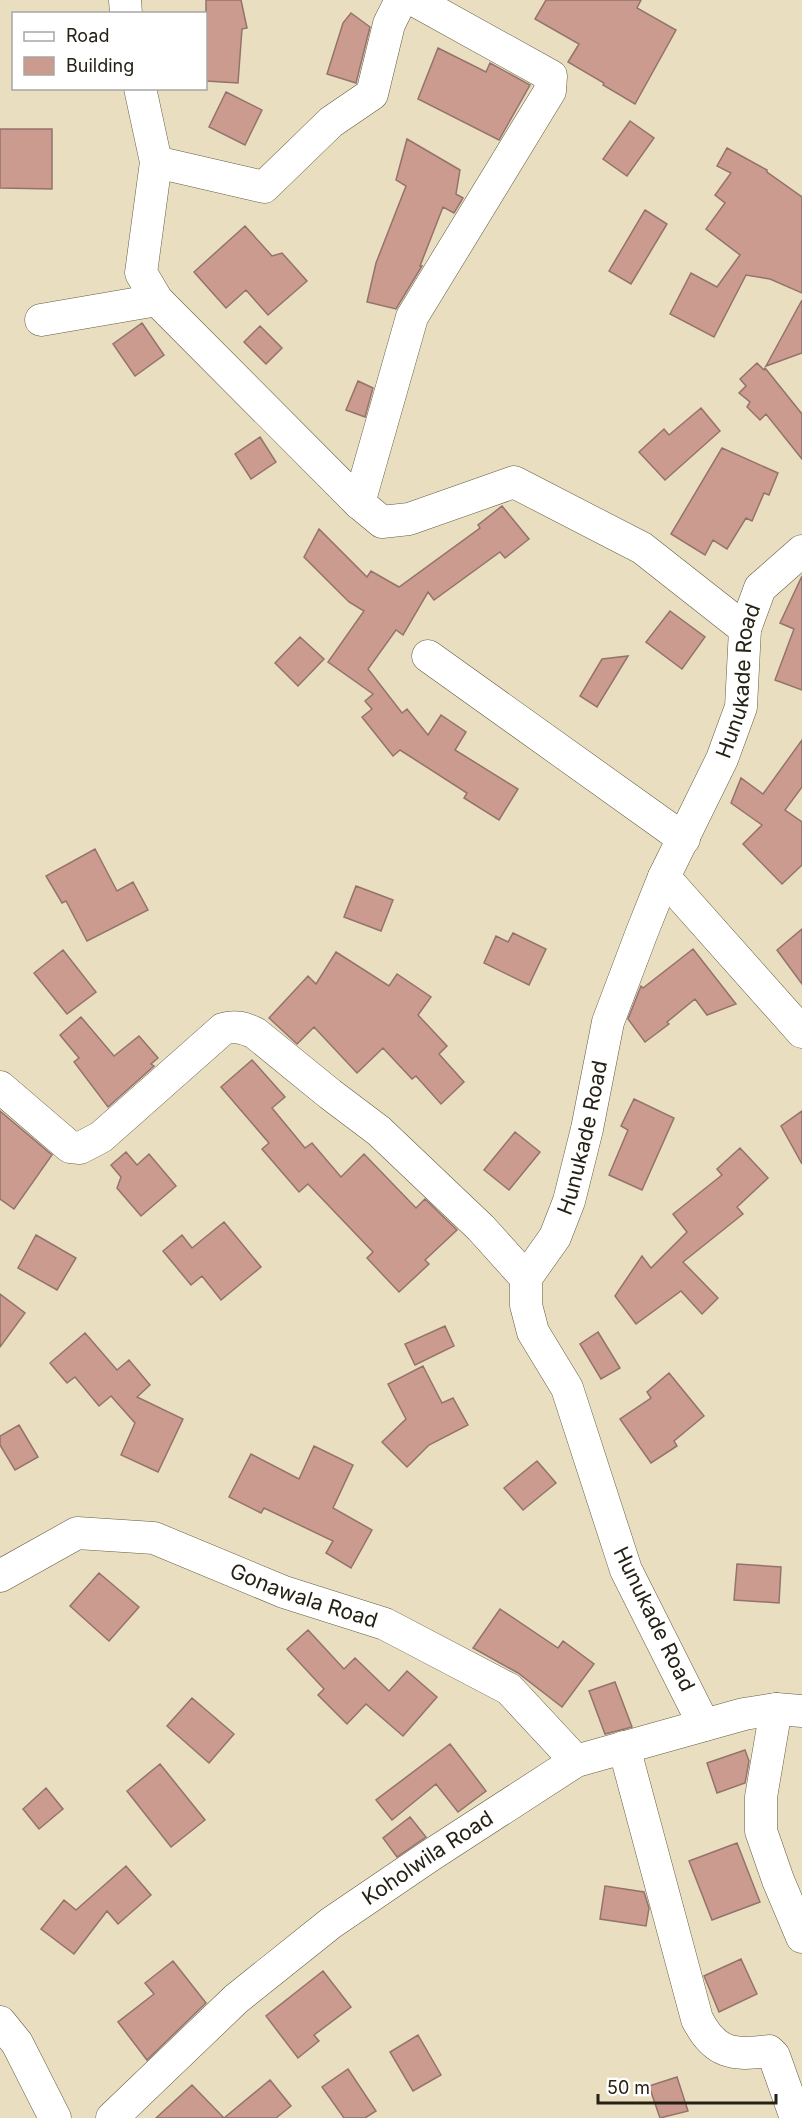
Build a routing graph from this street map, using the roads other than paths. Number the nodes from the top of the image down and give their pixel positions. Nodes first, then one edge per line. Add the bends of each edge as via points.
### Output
1 (401, 0) edge
2 (414, 0) edge
3 (140, 90) edge
4 (156, 162) junction
5 (157, 300) junction
6 (40, 320) dead end
7 (359, 503) junction
8 (802, 551) edge
9 (745, 629) junction
10 (428, 656) dead end
11 (684, 839) junction
12 (664, 877) junction
13 (802, 1032) edge
14 (0, 1087) edge
15 (526, 1278) junction
16 (0, 1576) edge
17 (789, 1710) edge
18 (704, 1725) junction
19 (624, 1747) junction
20 (576, 1761) junction
21 (802, 1937) edge
22 (0, 2022) edge
23 (55, 2118) edge
24 (112, 2118) edge
25 (795, 2118) edge

1 - 4 street via 389,24 372,94 331,122 264,187
2 - 7 street via 551,76 550,91 412,317
3 - 4 street
4 - 5 street via 141,273
5 - 6 street
5 - 7 street
7 - 9 street via 382,522 409,519 514,482 642,548
8 - 9 street, Hunukade Road via 760,588
9 - 11 street, Hunukade Road via 741,707 722,759
10 - 11 street
11 - 12 street, Hunukade Road
12 - 13 street
12 - 15 street, Hunukade Road via 608,1022 569,1201 555,1237
14 - 15 street via 70,1147 80,1148 102,1137 223,1029 244,1028 379,1131 481,1228
15 - 18 street, Hunukade Road via 526,1305 533,1332 567,1388 626,1570
16 - 20 street, Gonawala Road via 77,1533 154,1538 284,1592 385,1624 509,1689
17 - 18 street, Koholwila Road via 744,1714
17 - 21 street via 761,1797 761,1831
18 - 19 street, Koholwila Road
19 - 20 street, Koholwila Road
19 - 25 street via 697,2019 715,2045 742,2053 769,2051 774,2056
20 - 24 street, Koholwila Road via 331,1923 236,1999
22 - 23 street via 17,2043

